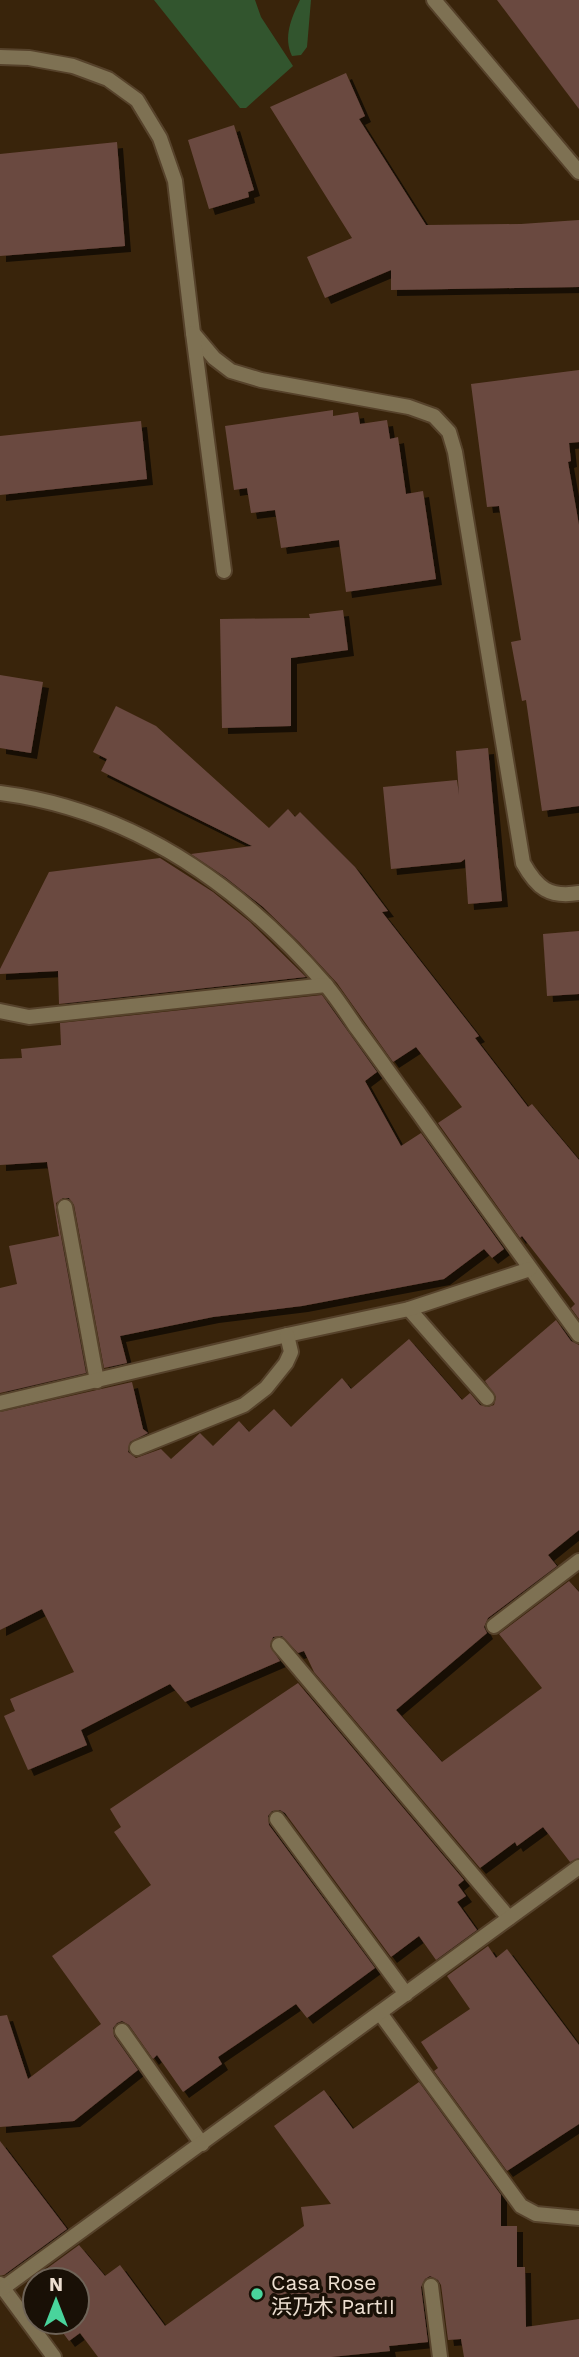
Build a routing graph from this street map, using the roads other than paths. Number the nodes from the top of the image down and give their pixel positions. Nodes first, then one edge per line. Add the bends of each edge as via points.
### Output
1 (434, 0) edge
2 (0, 57) edge
3 (579, 172) edge
4 (193, 333) junction
5 (224, 571) dead end
6 (0, 793) edge
7 (579, 893) edge
8 (326, 985) junction
9 (0, 1011) edge
10 (65, 1207) dead end
11 (530, 1269) junction
12 (409, 1309) junction
13 (287, 1335) junction
14 (579, 1335) edge
15 (97, 1381) junction
16 (487, 1398) dead end
17 (0, 1403) edge
18 (136, 1448) dead end
19 (579, 1561) edge
20 (494, 1626) dead end
21 (279, 1645) dead end
22 (277, 1819) dead end
23 (579, 1867) edge
24 (509, 1918) junction
25 (406, 1994) junction
26 (380, 2013) junction
27 (122, 2031) dead end
28 (202, 2144) junction
29 (579, 2218) edge
30 (2, 2286) edge
31 (431, 2287) dead end
32 (54, 2357) edge
33 (440, 2357) edge

1 - 3 street
2 - 4 street via 73,66 108,79 137,100 160,138 175,181
4 - 5 street
4 - 7 street via 231,371 409,407 434,416 449,432 523,863 544,890
6 - 8 street via 83,813 173,853 242,900
8 - 9 street via 29,1017
8 - 11 street
10 - 15 street
11 - 12 street
11 - 14 street
12 - 13 street
12 - 16 street
13 - 15 street
13 - 18 street via 291,1352 286,1363 266,1388 244,1405
15 - 17 street
19 - 20 street
21 - 24 street
22 - 25 street
23 - 24 street
24 - 25 street
25 - 26 street
26 - 28 street
26 - 29 street via 522,2206 536,2214
27 - 28 street
28 - 30 street
30 - 32 street
31 - 33 street

